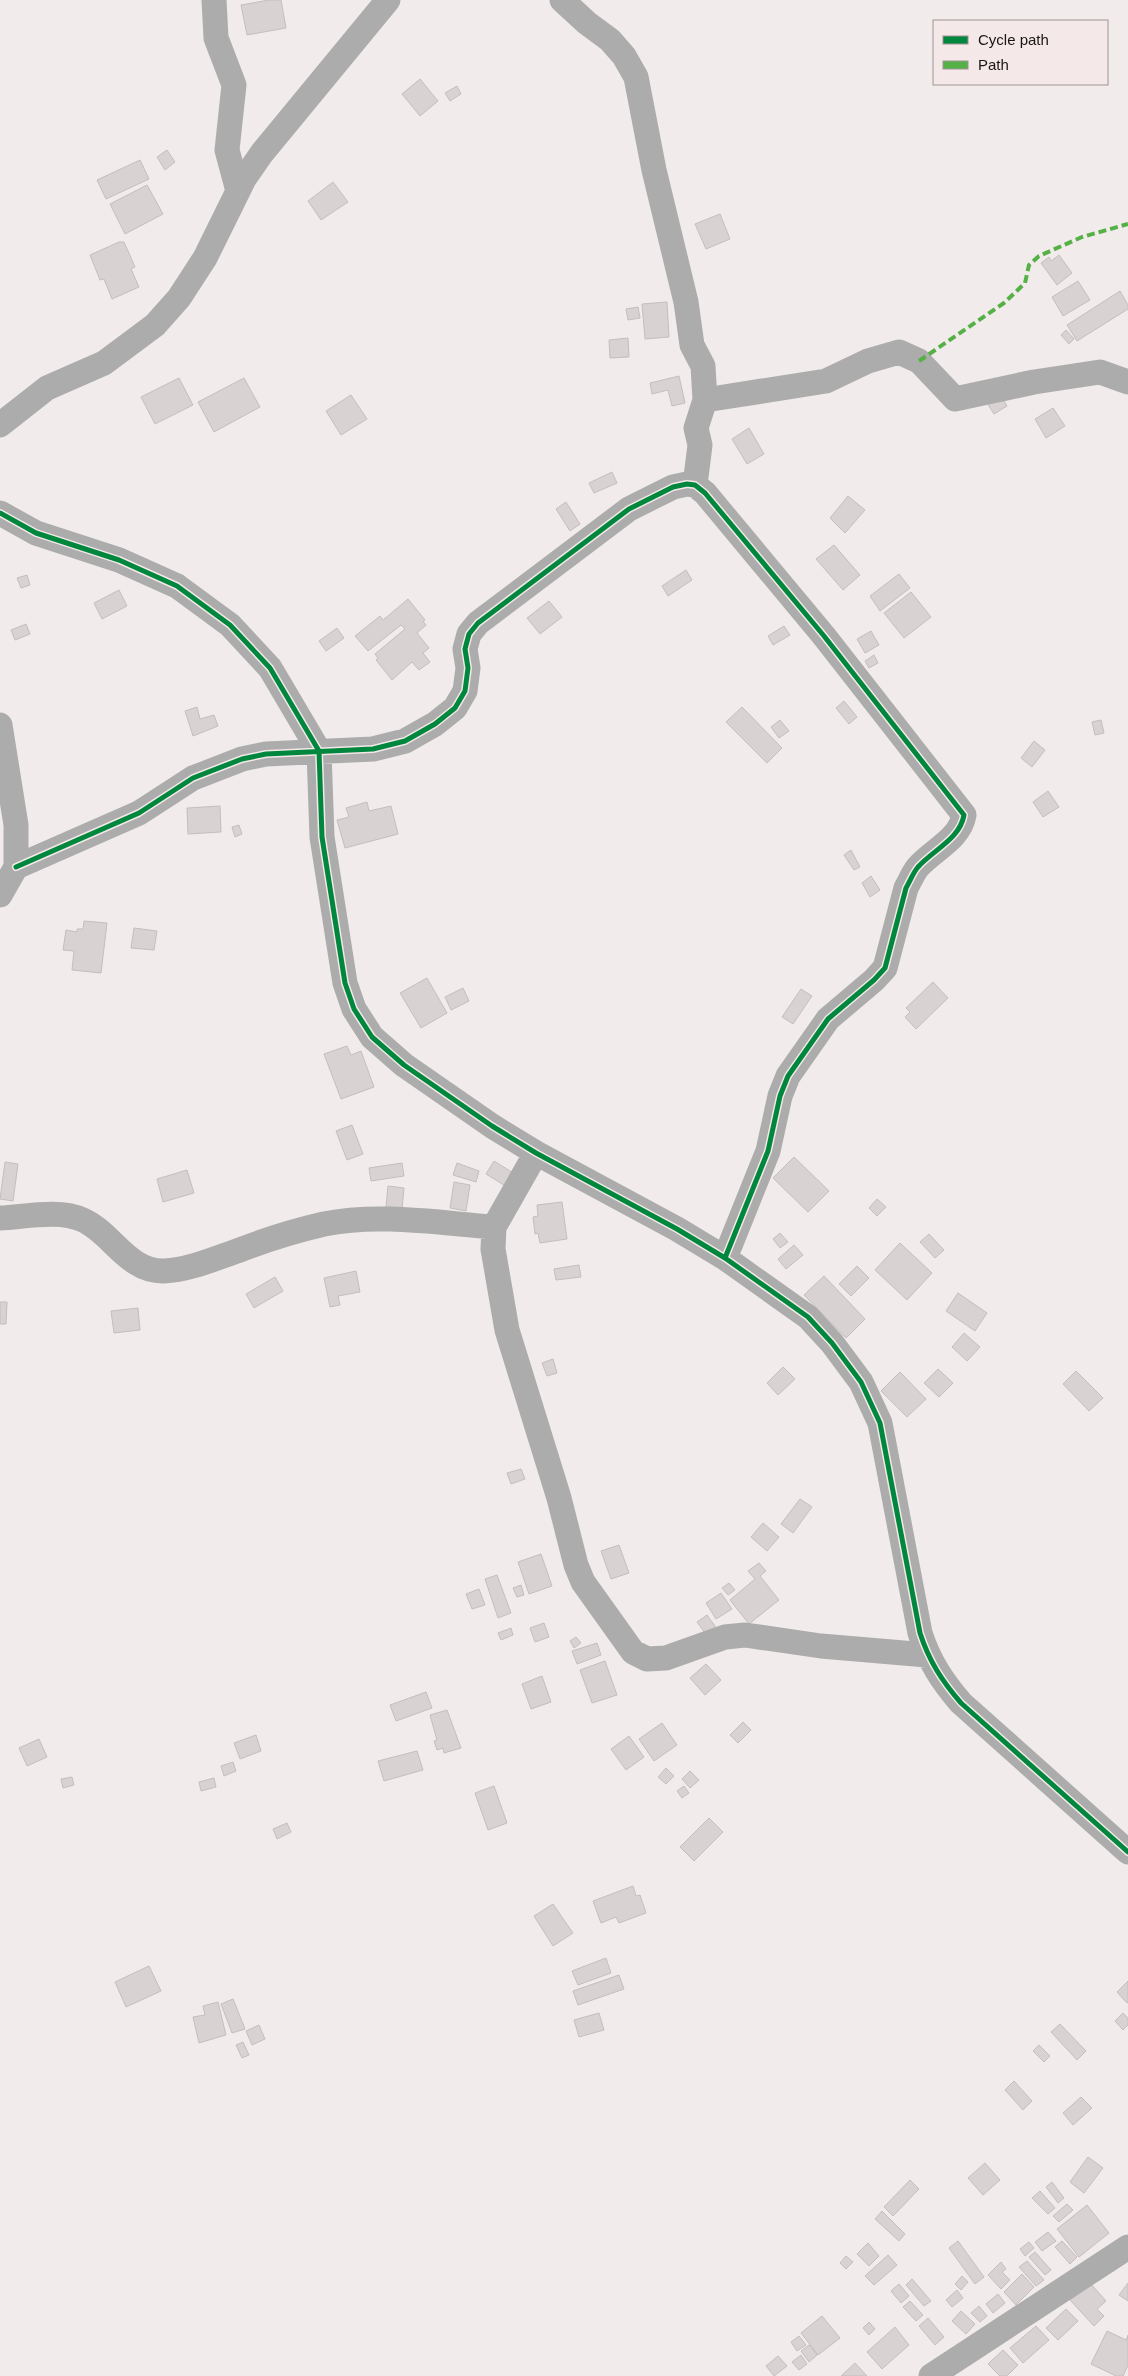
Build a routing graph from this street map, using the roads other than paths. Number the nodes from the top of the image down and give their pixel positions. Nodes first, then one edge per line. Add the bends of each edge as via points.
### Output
1 (214, 0) edge
2 (388, 0) edge
3 (562, 0) edge
4 (238, 191) junction
5 (1128, 382) edge
6 (705, 400) junction
7 (0, 425) edge
8 (695, 485) junction
9 (0, 513) edge
10 (0, 725) edge
11 (319, 751) junction
12 (16, 867) junction
13 (0, 895) edge
14 (536, 1153) junction
15 (0, 1218) edge
16 (494, 1227) junction
17 (725, 1258) junction
18 (927, 1655) junction
19 (1128, 1852) edge
20 (1128, 2247) edge
21 (931, 2376) edge

1 - 4 street via 216,38 234,85 227,150
2 - 4 street via 262,153
3 - 6 street via 610,40 624,56 636,78 692,345 703,366
4 - 7 street via 205,258 179,298 155,325 104,363 48,388
5 - 6 street via 1100,372 956,399 919,361 899,352 868,361 826,381
6 - 8 street via 696,428 700,445
8 - 11 street via 673,487 629,509 478,623 469,634 465,649 468,668 465,691 455,708 435,724 405,740 373,749
8 - 17 street via 824,636 964,815 957,832 911,878 884,968 828,1019 788,1076 780,1096 768,1151
9 - 11 street via 36,533 119,560 177,586 230,625 270,668
10 - 12 street via 16,825
11 - 12 street via 266,754 216,768 193,778 139,813
11 - 14 street via 322,837 344,983 354,1009 372,1037 404,1065
12 - 13 street
14 - 16 street
14 - 17 street
15 - 16 street via 61,1215 81,1219 94,1226 128,1258 146,1268 166,1271 325,1224 372,1219
16 - 18 street via 493,1249 507,1330 559,1498 576,1565 583,1582 633,1652 647,1660 666,1658 725,1637 745,1635 821,1646
17 - 18 street via 808,1317 861,1382 880,1423
18 - 19 street via 939,1677 961,1703
20 - 21 street

